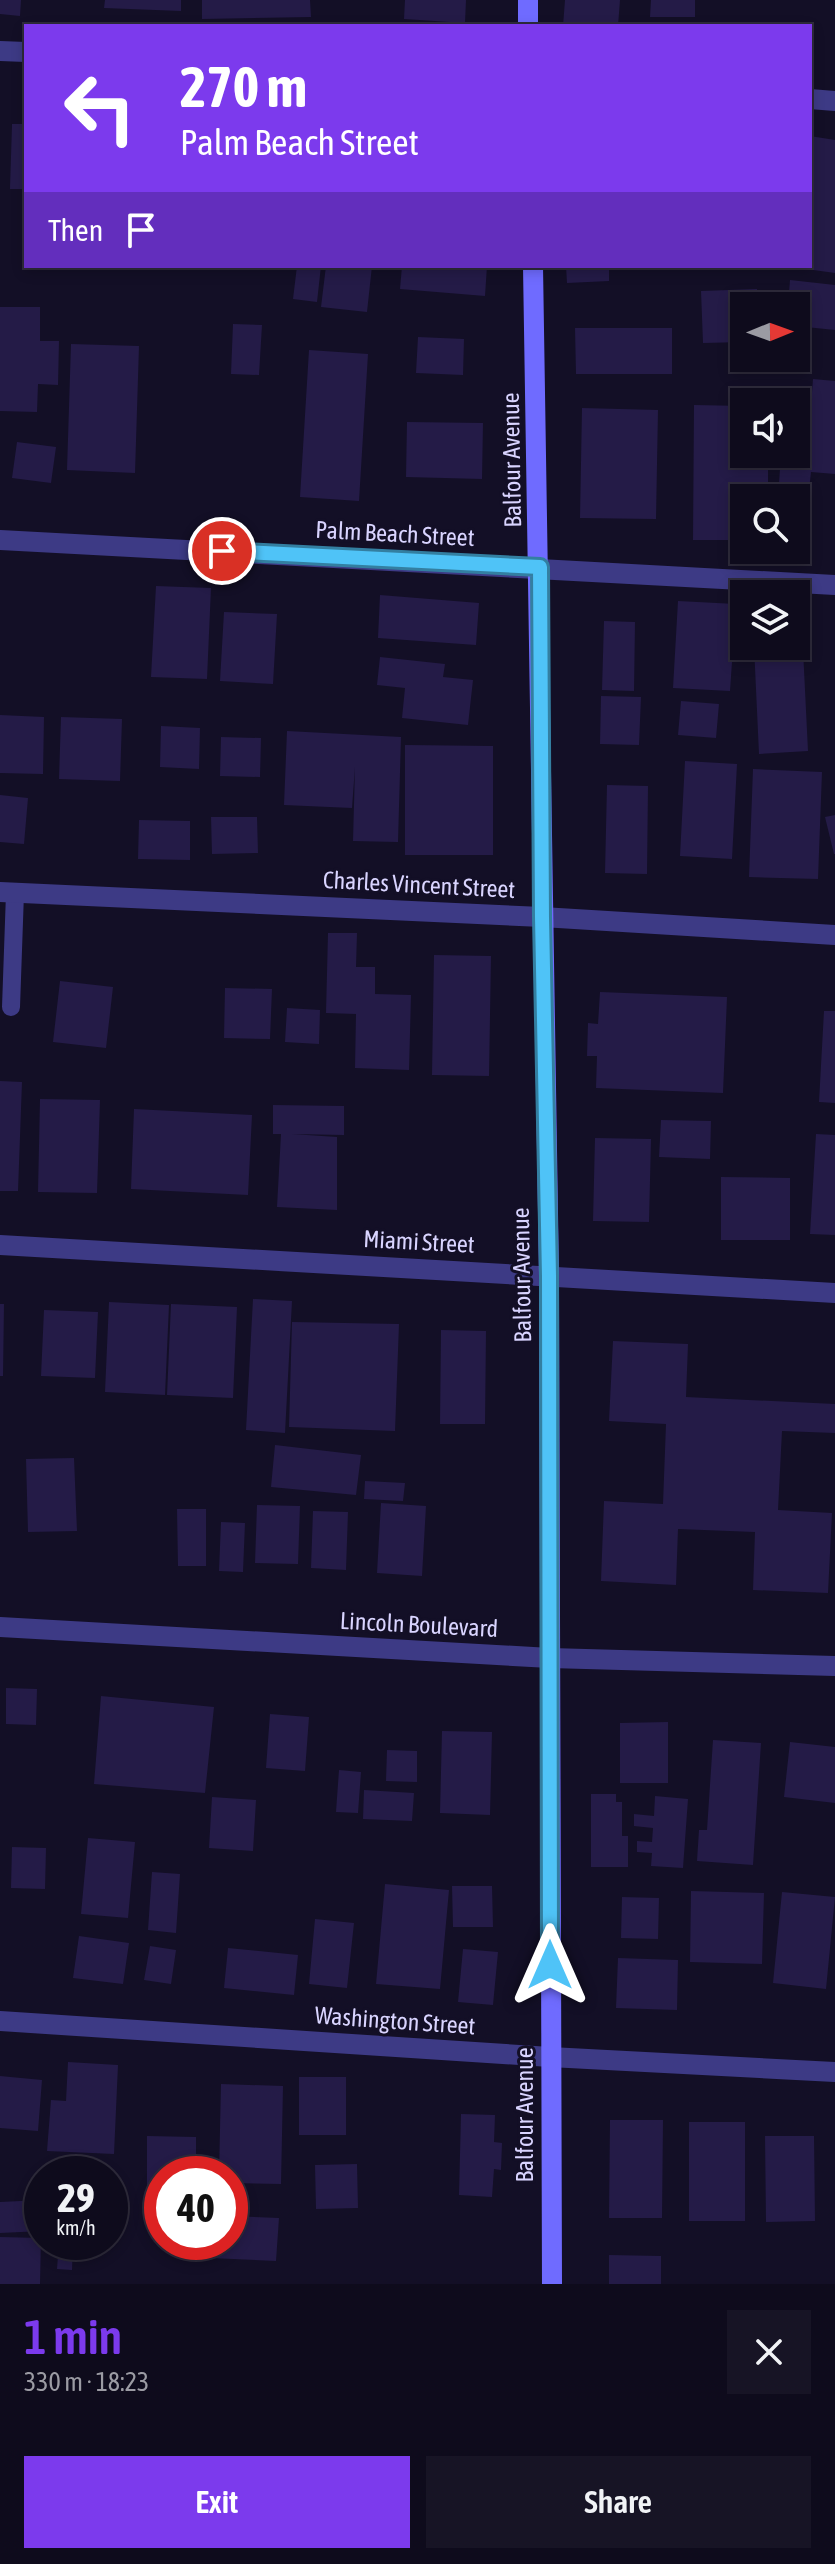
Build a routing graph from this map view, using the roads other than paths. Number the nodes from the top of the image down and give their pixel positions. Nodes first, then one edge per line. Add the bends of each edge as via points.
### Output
1 (528, 0) edge
2 (528, 24) edge
3 (0, 51) edge
4 (24, 52) edge
5 (812, 99) edge
6 (835, 101) edge
7 (533, 268) edge
8 (0, 540) edge
9 (540, 567) junction
10 (835, 585) edge
11 (7, 892) edge
12 (542, 917) junction
13 (835, 935) edge
14 (11, 1007) dead end
15 (0, 1245) edge
16 (549, 1276) junction
17 (835, 1293) edge
18 (0, 1627) edge
19 (550, 1658) junction
20 (835, 1666) edge
21 (0, 2021) edge
22 (550, 2057) junction
23 (835, 2072) edge
24 (552, 2284) edge

1 - 2 street
3 - 4 street
5 - 6 street
7 - 9 street, Balfour Avenue
8 - 9 street, Palm Beach Street
9 - 10 street, Palm Beach Street
9 - 12 street, Balfour Avenue
11 - 12 street, Charles Vincent Street
11 - 14 lane
12 - 13 street, Charles Vincent Street
12 - 16 street, Balfour Avenue
15 - 16 street, Miami Street
16 - 17 street, Miami Street
16 - 19 street, Balfour Avenue
18 - 19 street, Lincoln Boulevard
19 - 20 street, Lincoln Boulevard
19 - 22 street, Balfour Avenue
21 - 22 street, Washington Street
22 - 23 street, Washington Street
22 - 24 street, Balfour Avenue

